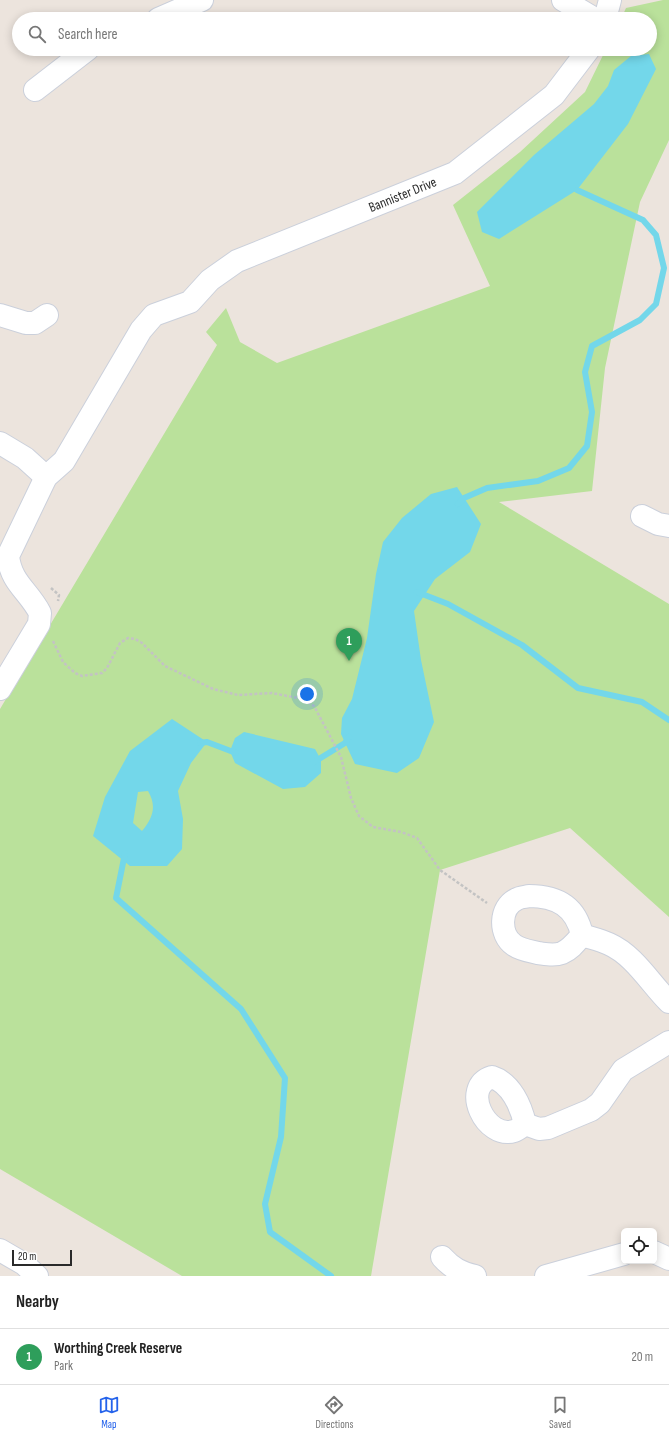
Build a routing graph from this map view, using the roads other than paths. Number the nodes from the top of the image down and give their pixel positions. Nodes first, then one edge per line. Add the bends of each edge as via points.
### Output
1 (202, 0) edge
2 (562, 0) edge
3 (610, 0) edge
4 (174, 12) edge
5 (583, 12) edge
6 (607, 12) edge
7 (79, 56) edge
8 (584, 56) edge
9 (35, 90) dead end
10 (0, 315) edge
11 (47, 315) dead end
12 (0, 443) edge
13 (46, 477) junction
14 (642, 516) dead end
15 (669, 526) edge
16 (0, 689) edge
17 (582, 935) junction
18 (669, 1002) edge
19 (669, 1042) edge
20 (525, 1124) dead end
21 (0, 1250) edge
22 (657, 1254) edge
23 (621, 1255) edge
24 (442, 1258) dead end
25 (669, 1260) edge
26 (37, 1276) edge
27 (475, 1276) edge
28 (546, 1276) edge

1 - 4 street
2 - 5 street
3 - 6 street
7 - 9 street
8 - 13 street, Bannister Drive via 554,95 455,173 237,261 210,280 190,302 154,315 141,330 64,461
10 - 11 street via 26,323 36,323
12 - 13 street via 24,458
13 - 16 street via 8,556 13,577 40,613 39,624
14 - 15 street
17 - 17 street via 579,922 569,909 557,900 541,896 516,899 505,913 503,930 508,940 528,951 560,954 572,947
17 - 18 street via 610,945 626,956
19 - 20 street via 623,1070 600,1103 591,1110 548,1128 539,1129
21 - 26 street via 24,1264
22 - 25 street
23 - 28 street
24 - 27 street via 452,1267

